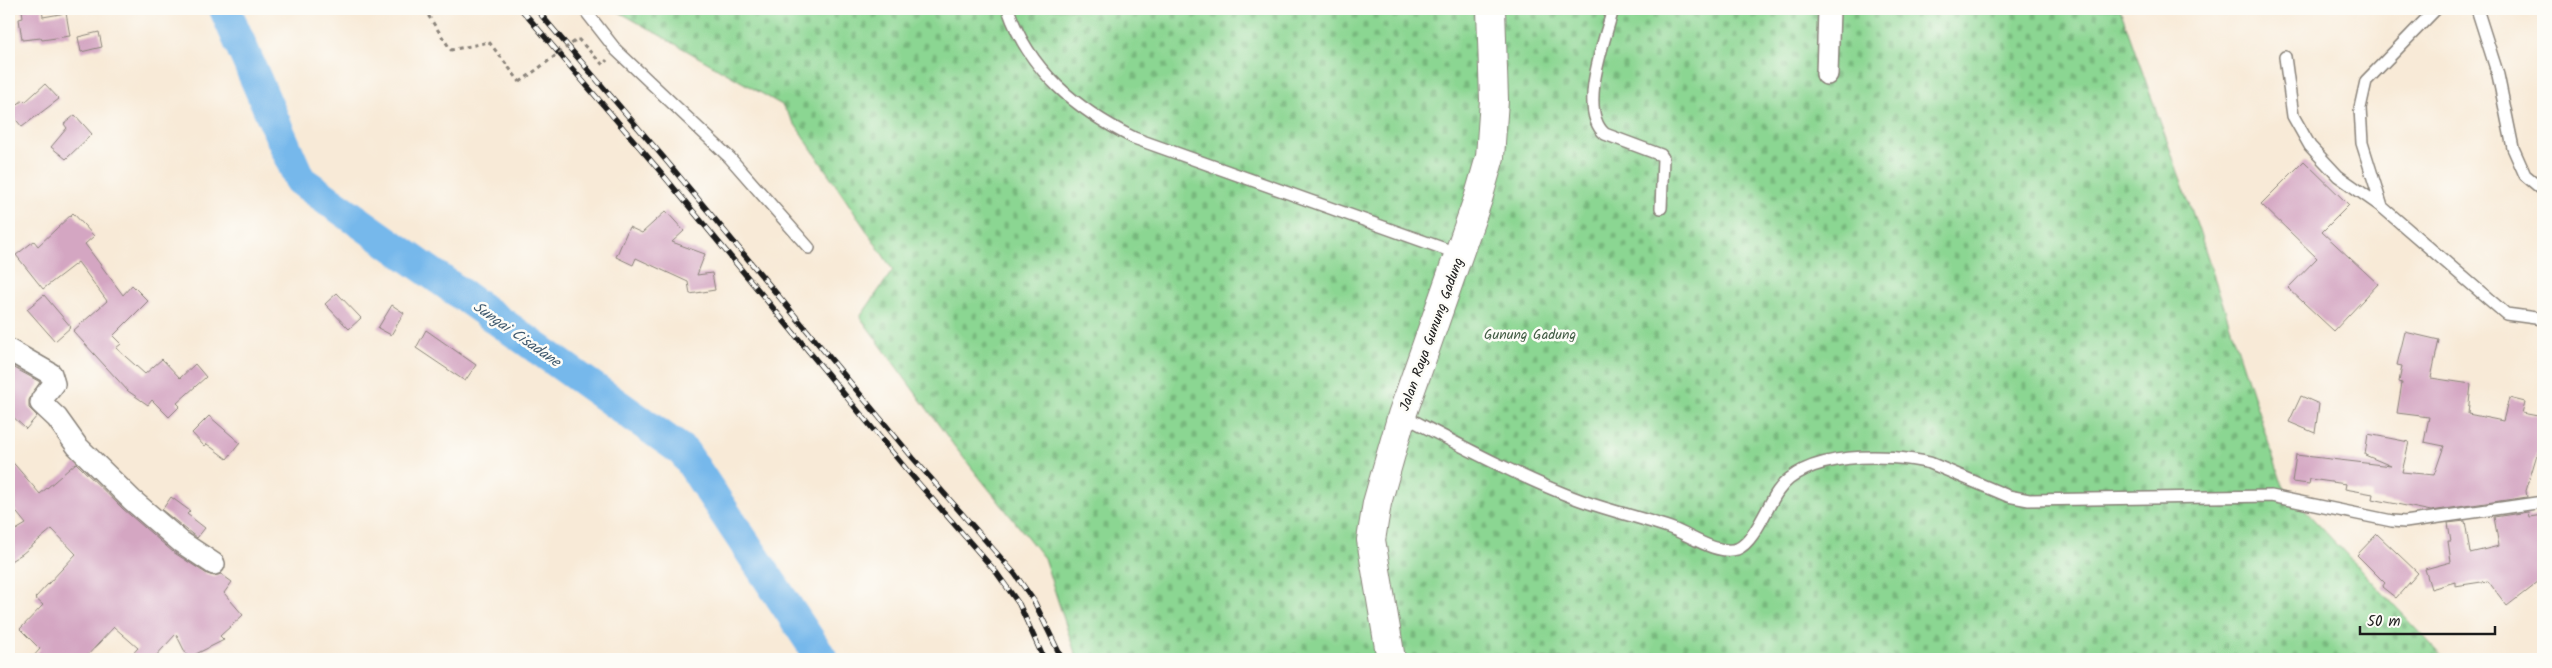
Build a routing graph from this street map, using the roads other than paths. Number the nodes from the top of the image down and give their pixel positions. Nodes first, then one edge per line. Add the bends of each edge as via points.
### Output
1 (584, 9) edge
2 (1008, 9) edge
3 (1491, 9) edge
4 (1613, 9) edge
5 (1829, 9) edge
6 (2436, 9) edge
7 (2477, 9) edge
8 (2285, 58) dead end
9 (1827, 74) dead end
10 (2543, 190) edge
11 (2382, 207) junction
12 (1661, 208) dead end
13 (809, 248) dead end
14 (1460, 254) junction
15 (2543, 319) edge
16 (9, 350) edge
17 (1402, 415) junction
18 (2543, 502) edge
19 (214, 564) dead end
20 (1391, 659) edge

1 - 13 lane via 616,50 730,158
2 - 14 lane via 1030,56 1047,76 1110,126 1134,138
3 - 14 street, Jalan Raya Gunung Gadung via 1494,100 1490,157
4 - 12 lane via 1593,92 1594,118 1597,128 1605,134 1661,155
5 - 9 street
6 - 11 lane via 2366,81 2360,108 2362,144
7 - 10 lane via 2498,75 2513,148 2525,174
8 - 11 lane via 2294,116 2310,146 2338,176
11 - 15 lane via 2506,314
14 - 17 street, Jalan Raya Gunung Gadung
16 - 19 street via 51,374 54,384 41,403 57,418 77,446 132,500 181,542
17 - 18 lane via 1499,466 1573,498 1730,550 1748,542 1778,490 1788,479 1817,464 1851,459 1917,460 2008,496 2029,500 2271,496 2405,522
17 - 20 street, Jalan Raya Gunung Gadung via 1377,503 1371,540

